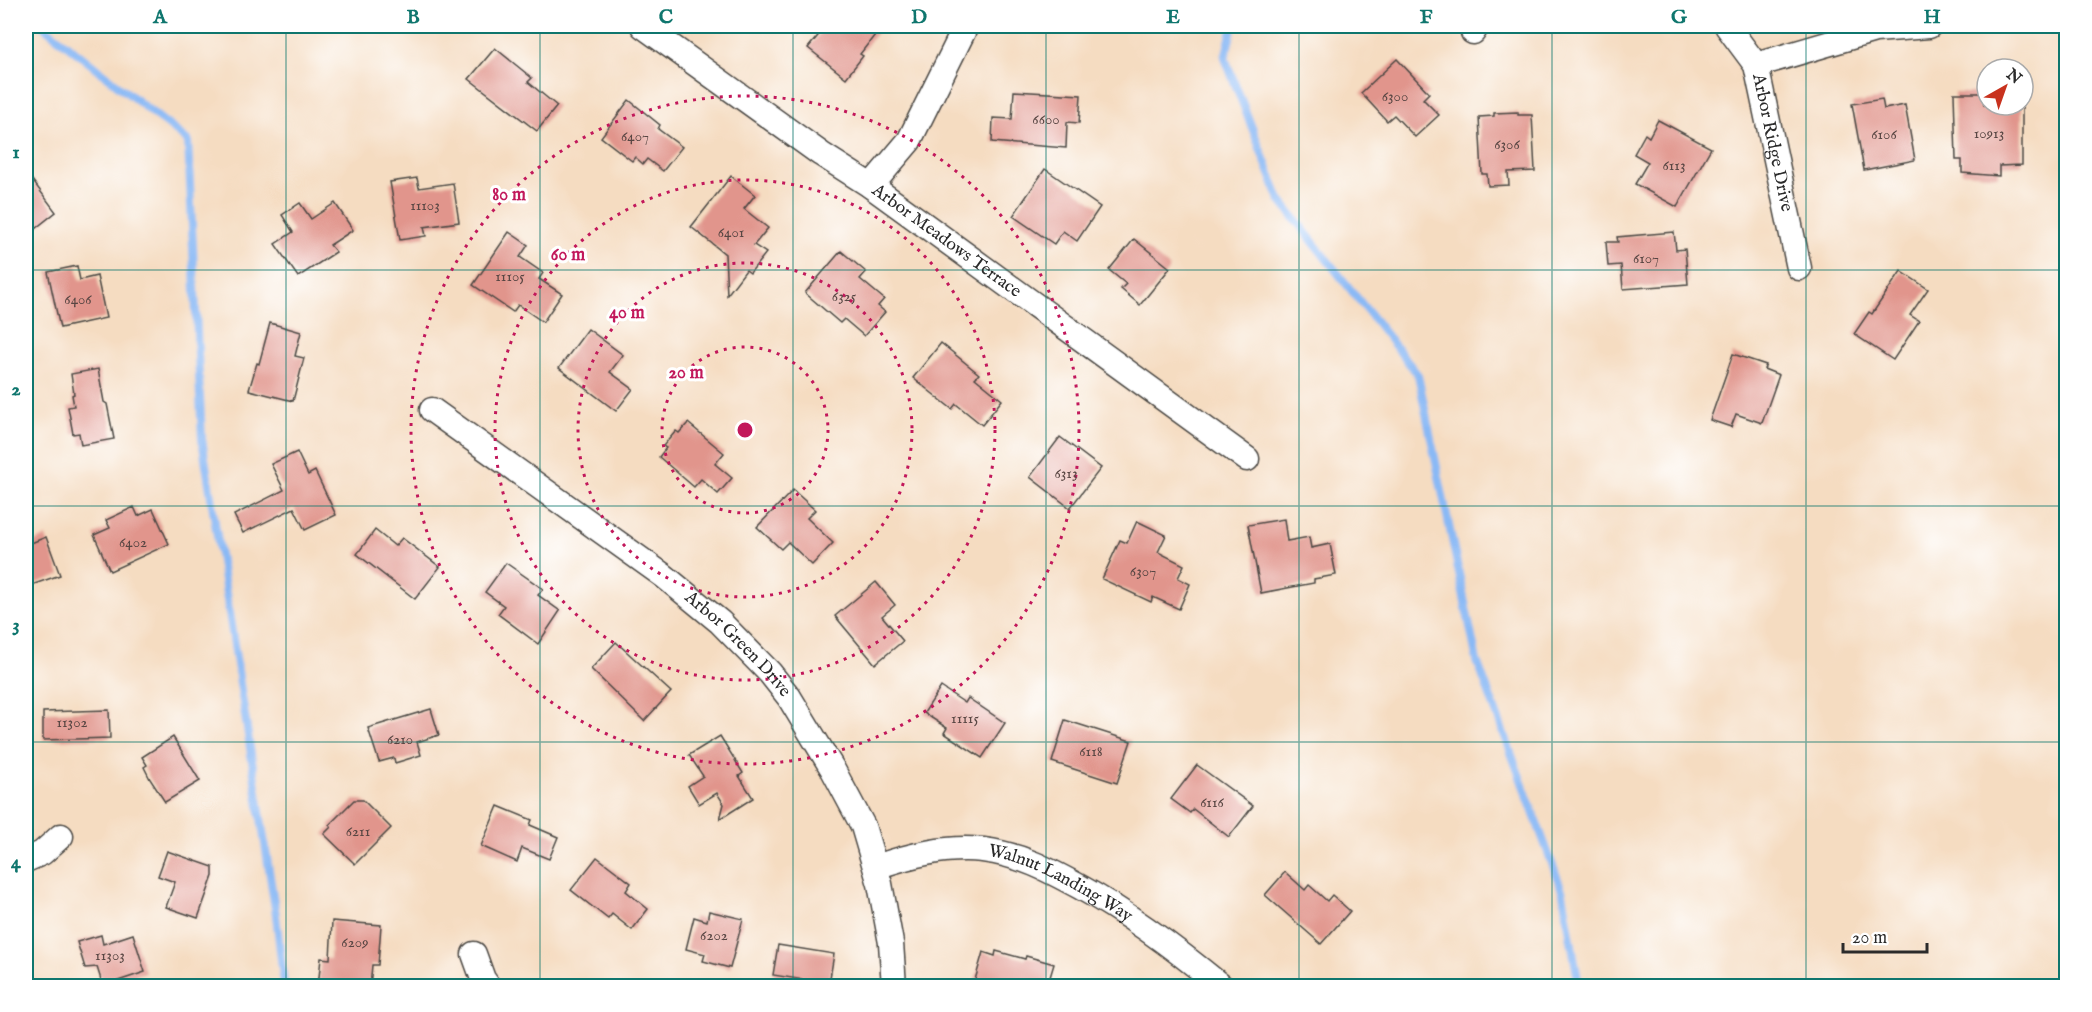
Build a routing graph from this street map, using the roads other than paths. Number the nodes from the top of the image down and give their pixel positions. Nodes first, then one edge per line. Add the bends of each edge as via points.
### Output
1 (643, 26) edge
2 (966, 26) edge
3 (1727, 26) edge
4 (1929, 26) edge
5 (1756, 65) junction
6 (871, 186) junction
7 (1799, 268) dead end
8 (432, 410) dead end
9 (1247, 459) dead end
10 (61, 836) dead end
11 (26, 860) edge
12 (876, 867) junction
13 (474, 954) dead end
14 (488, 987) edge
15 (894, 987) edge
16 (1221, 987) edge

1 - 6 street, Arbor Meadows Terrace
2 - 6 street via 909,141
3 - 5 street, Arbor Ridge Drive
4 - 5 street via 1875,30
5 - 7 street, Arbor Ridge Drive
6 - 9 street, Arbor Meadows Terrace
8 - 12 street, Arbor Green Drive via 664,576 720,621 789,697 863,826
10 - 11 street via 42,853
12 - 15 street, Arbor Green Drive via 891,943
12 - 16 street, Walnut Landing Way via 943,850 981,850 1019,857 1114,906 1173,946
13 - 14 street

